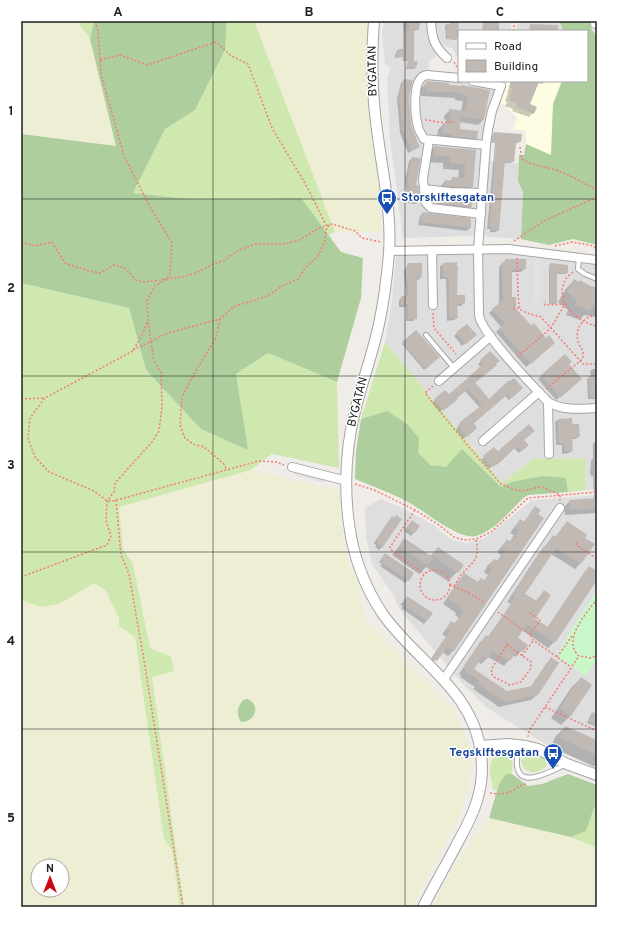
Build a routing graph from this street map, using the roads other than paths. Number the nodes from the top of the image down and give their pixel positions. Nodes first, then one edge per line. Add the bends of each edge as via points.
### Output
1 (374, 21) edge
2 (431, 21) edge
3 (447, 58) road end
4 (458, 78) edge
5 (479, 82) edge
6 (429, 140) junction
7 (486, 145) junction
8 (424, 189) junction
9 (482, 193) junction
10 (481, 214) junction
11 (386, 247) junction
12 (478, 249) junction
13 (432, 250) junction
14 (579, 257) junction
15 (597, 260) edge
16 (597, 279) edge
17 (433, 305) road end
18 (426, 335) dead end
19 (491, 336) junction
20 (454, 368) junction
21 (439, 381) dead end
22 (539, 393) junction
23 (548, 402) junction
24 (597, 408) edge
25 (483, 441) dead end
26 (549, 454) dead end
27 (292, 467) road end
28 (347, 481) junction
29 (560, 508) dead end
30 (444, 679) junction
31 (523, 745) junction
32 (480, 746) junction
33 (567, 764) junction
34 (597, 775) edge
35 (423, 907) edge

1 - 11 street, BYGATAN via 373,101 385,190
2 - 3 street via 434,44
4 - 6 street via 427,75 419,79 415,97 418,128 424,139
5 - 7 street via 501,86
6 - 7 street
6 - 8 street via 423,179
7 - 9 street
8 - 9 street
8 - 10 street via 426,203 431,208
9 - 10 street
10 - 12 street
11 - 13 street
11 - 28 street, BYGATAN via 384,297 379,326 352,426
12 - 13 street
12 - 14 street via 517,250
12 - 19 street via 480,319
13 - 17 street
14 - 15 street
14 - 16 lane via 578,269
18 - 20 lane
19 - 20 street
19 - 22 street
20 - 21 street
22 - 23 street
22 - 25 street
23 - 24 street via 565,409
23 - 26 street
27 - 28 street
28 - 30 street, BYGATAN via 349,526 371,595 383,614 409,644
29 - 30 street
30 - 32 street, BYGATAN via 469,713
31 - 32 street
31 - 33 street via 538,749
31 - 33 lane via 517,762 520,775 535,778
32 - 35 street, BYGATAN via 481,782 475,808
33 - 34 street

